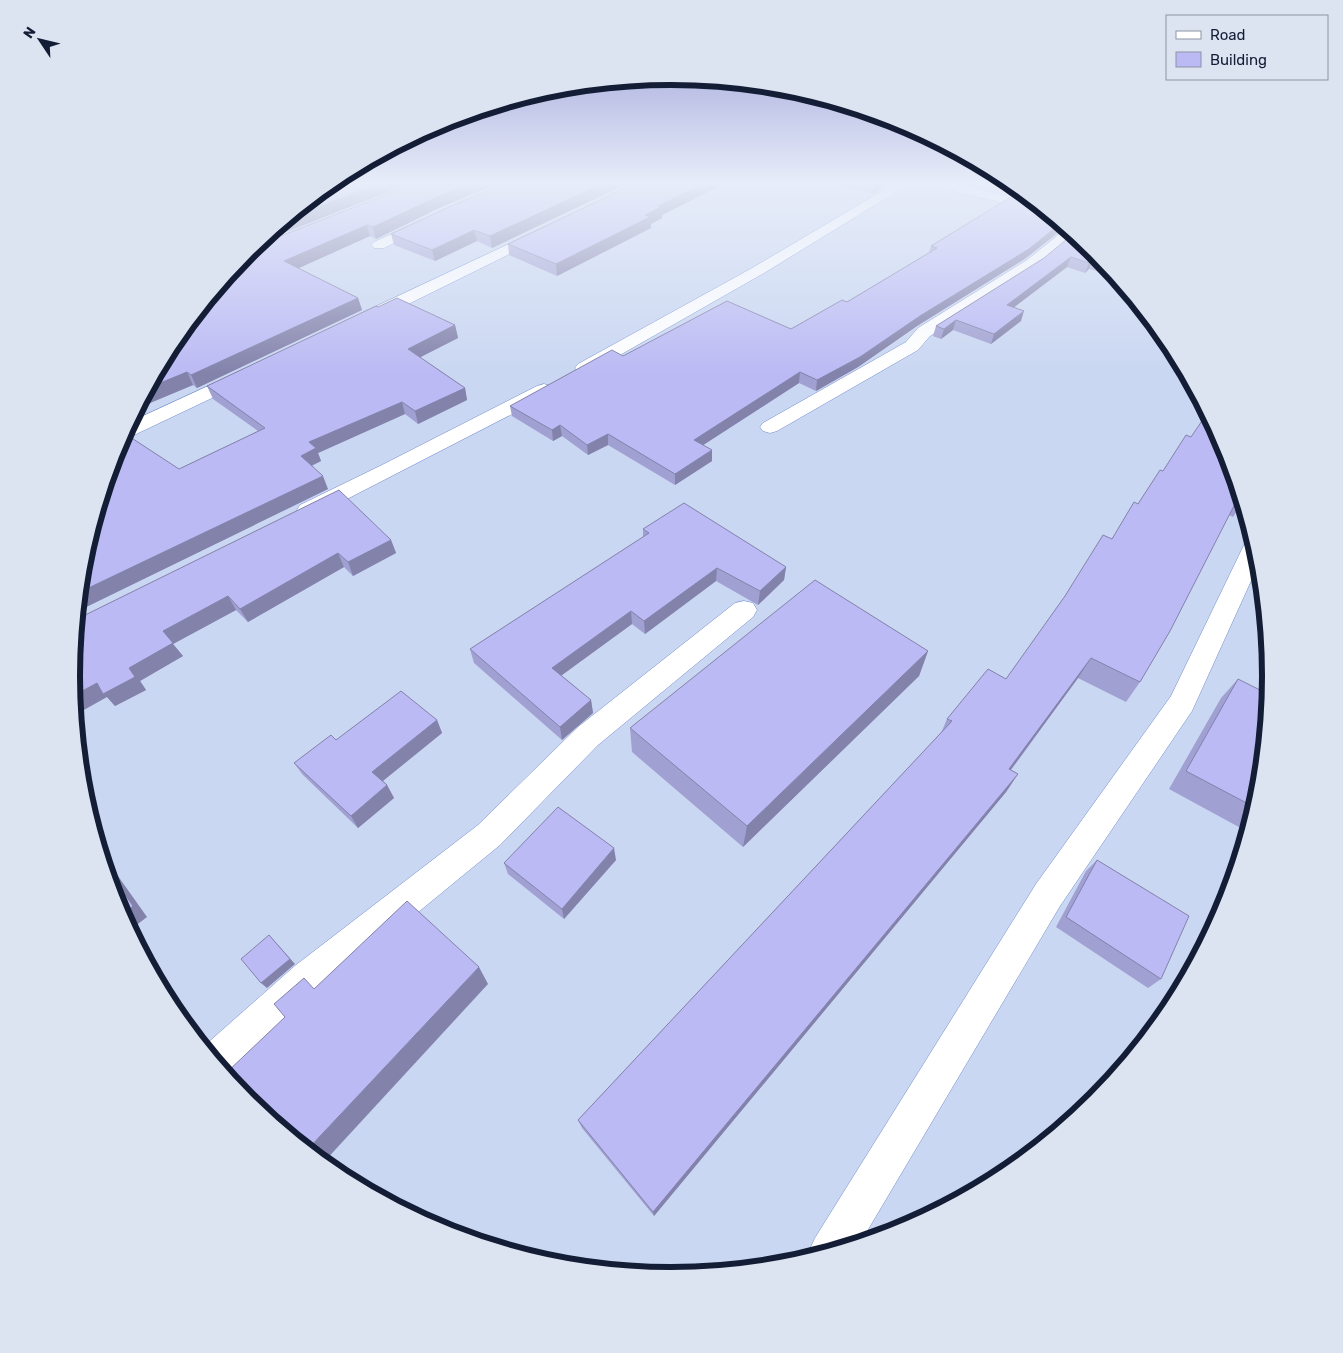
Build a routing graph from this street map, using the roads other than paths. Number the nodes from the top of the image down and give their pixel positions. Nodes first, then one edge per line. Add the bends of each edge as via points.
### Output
1 (511, 247) edge
2 (797, 247) edge
3 (1052, 247) edge
4 (349, 326) edge
5 (259, 369) edge
6 (568, 377) joint
7 (135, 427) edge
8 (770, 427) dead end
9 (287, 521) edge
10 (1251, 556) edge
11 (744, 610) dead end
12 (219, 1058) edge
13 (835, 1245) edge

1 - 4 street
2 - 6 lane
3 - 8 street via 1033,263 924,332 912,346
5 - 7 street
6 - 9 street
10 - 13 street via 1182,703 1048,895
11 - 12 street via 588,736 489,835 309,978

